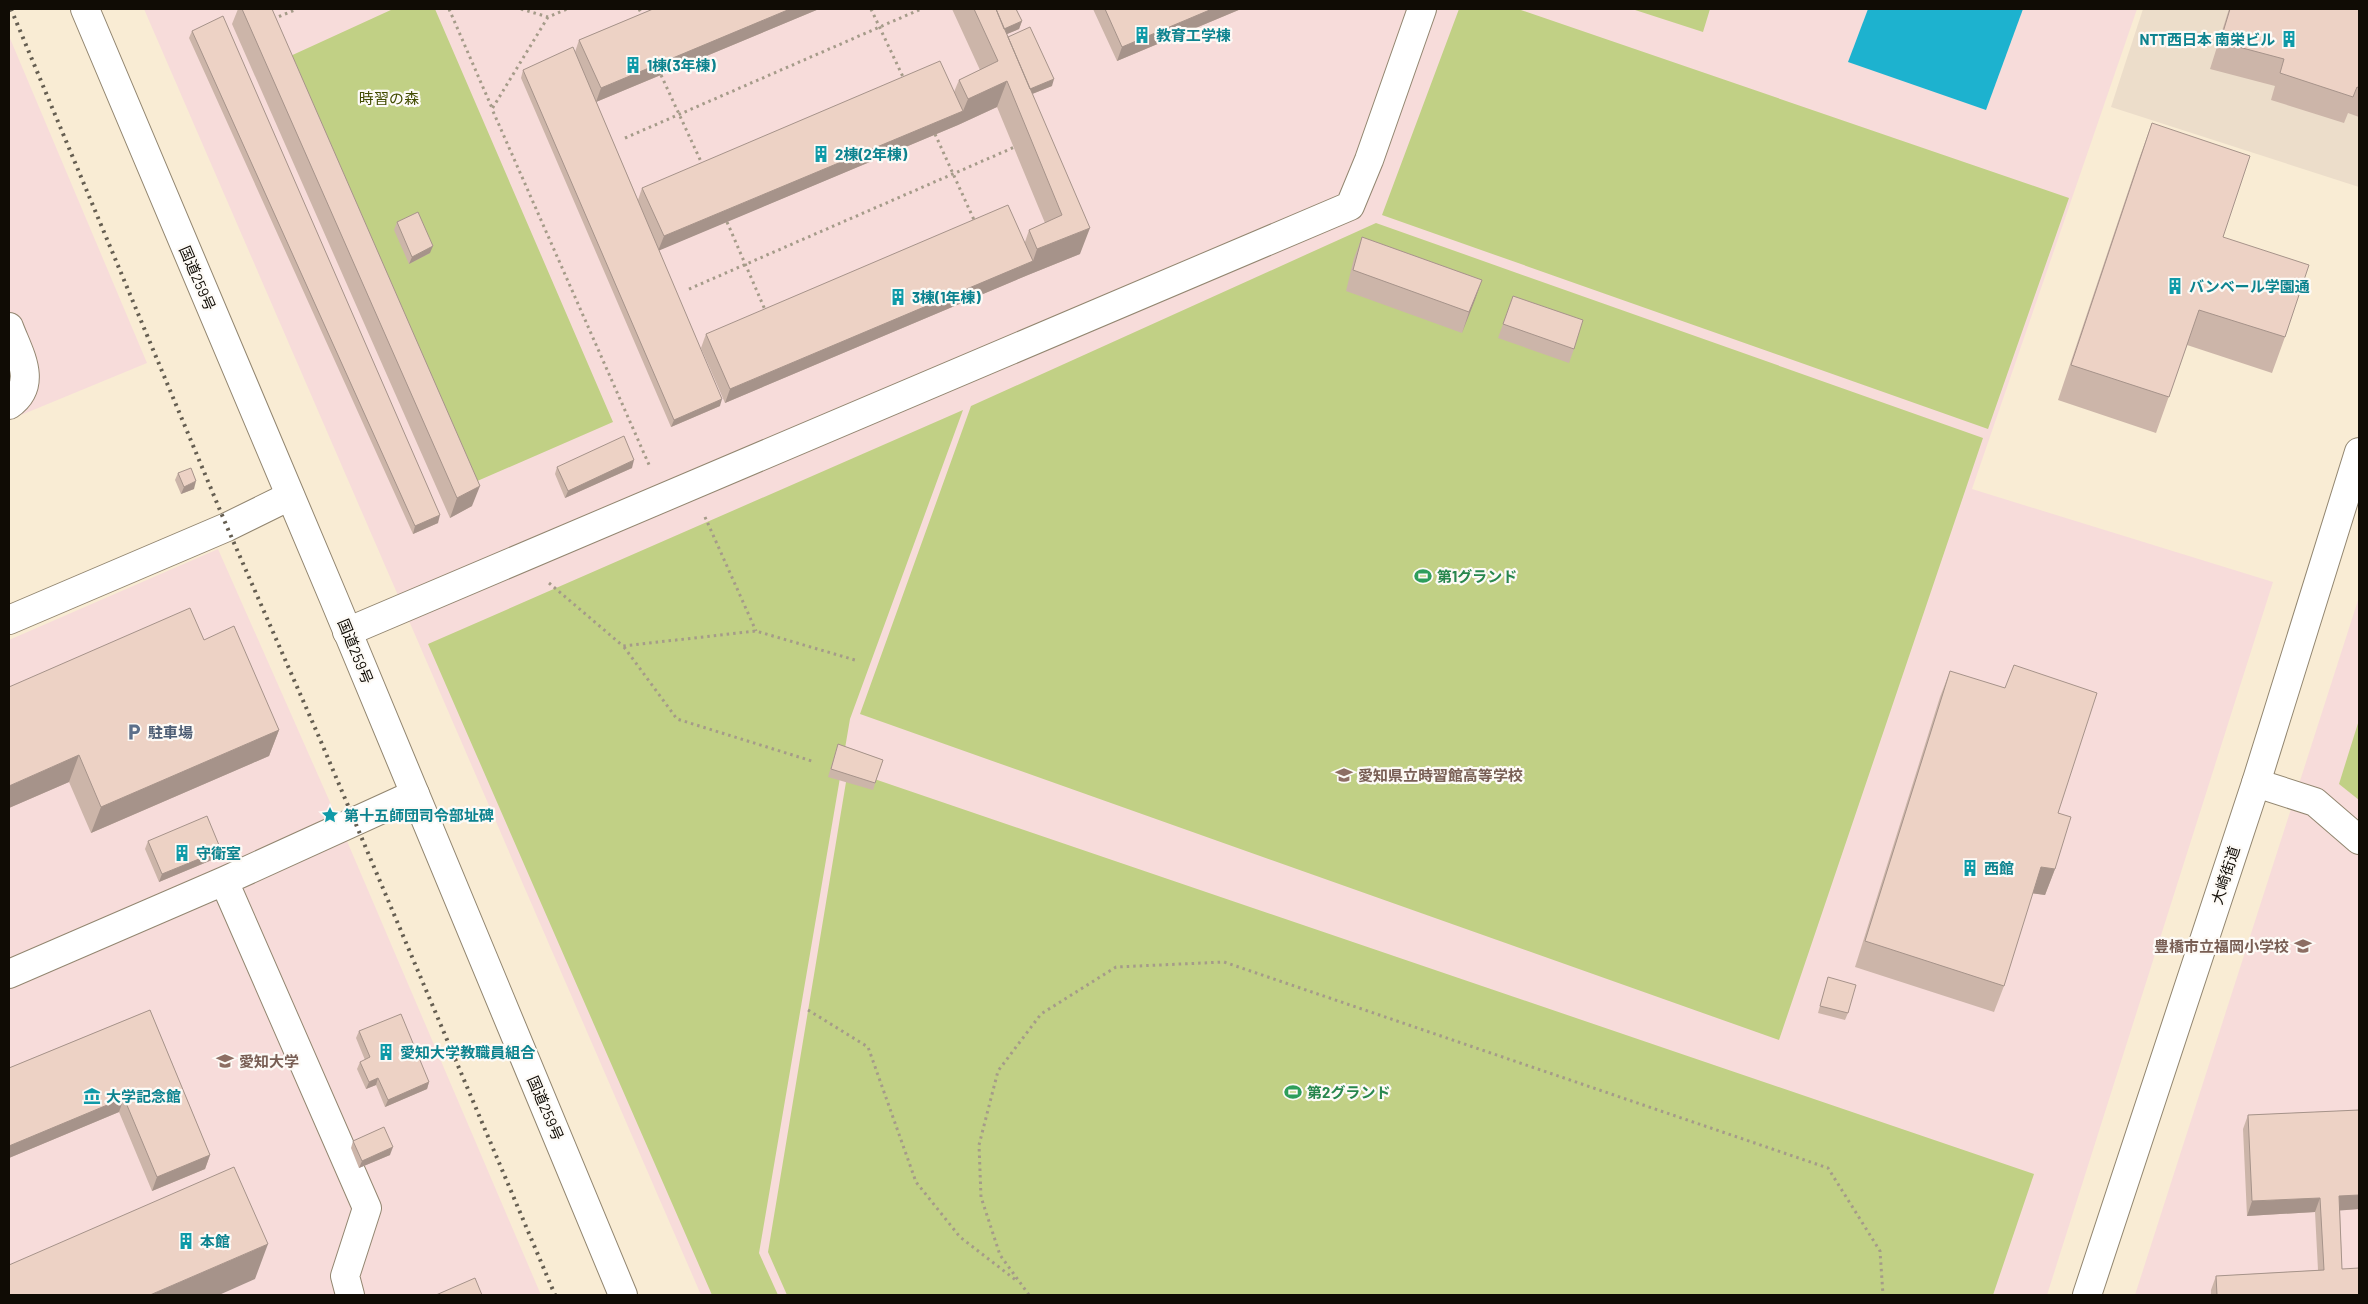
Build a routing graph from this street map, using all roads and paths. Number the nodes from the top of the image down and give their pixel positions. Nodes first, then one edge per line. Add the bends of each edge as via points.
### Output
1 (85, 9) edge
2 (298, 9) edge
3 (449, 9) edge
4 (521, 9) edge
5 (566, 9) edge
6 (640, 9) edge
7 (870, 9) edge
8 (921, 9) edge
9 (1422, 9) edge
10 (548, 17) junction
11 (272, 20) edge
12 (646, 24) edge
13 (879, 27) junction
14 (661, 76) edge
15 (908, 87) edge
16 (492, 109) junction
17 (679, 115) junction
18 (935, 134) edge
19 (625, 138) dead end
20 (1022, 144) edge
21 (706, 173) edge
22 (954, 173) junction
23 (727, 222) edge
24 (979, 230) edge
25 (745, 264) junction
26 (689, 289) dead end
27 (769, 319) edge
28 (9, 327) edge
29 (9, 405) edge
30 (2359, 452) edge
31 (692, 486) junction
32 (290, 496) junction
33 (664, 498) junction
34 (521, 559) junction
35 (9, 620) edge
36 (756, 631) junction
37 (347, 632) junction
38 (624, 646) junction
39 (855, 660) dead end
40 (815, 762) dead end
41 (2256, 783) junction
42 (415, 794) junction
43 (2359, 840) edge
44 (224, 881) junction
45 (9, 974) edge
46 (808, 1010) dead end
47 (1022, 1285) junction
48 (350, 1295) edge
49 (623, 1295) edge
50 (1029, 1295) edge
51 (1883, 1295) edge
52 (2087, 1295) edge

1 - 32 main road, 国道259号
2 - 11 path
3 - 16 path
4 - 10 path
5 - 10 path
6 - 12 path
7 - 13 path
8 - 13 path
9 - 31 main road via 1350,206
10 - 16 path
13 - 15 path
13 - 17 path
14 - 17 path
16 - 33 path
17 - 19 path
17 - 21 path
18 - 22 path
20 - 22 path
22 - 24 path
22 - 25 path
23 - 25 path
25 - 26 path
25 - 27 path
28 - 29 main road via 25,369 25,382 20,397
30 - 41 main road, 大崎街道
31 - 33 main road
31 - 36 path
32 - 35 main road via 227,527
32 - 37 main road, 国道259号
33 - 34 main road
34 - 37 main road
34 - 38 path
36 - 38 path
36 - 39 path
37 - 42 main road, 国道259号
38 - 40 path via 677,719
41 - 43 main road via 2315,802
41 - 52 main road, 大崎街道
42 - 44 main road
42 - 49 main road, 国道259号
44 - 45 main road
44 - 48 main road via 366,1208 345,1276
46 - 47 path via 868,1047 916,1182 960,1237
47 - 50 path
47 - 51 path via 1000,1255 980,1197 979,1145 998,1072 1041,1014 1116,967 1224,962 1828,1168 1880,1251

